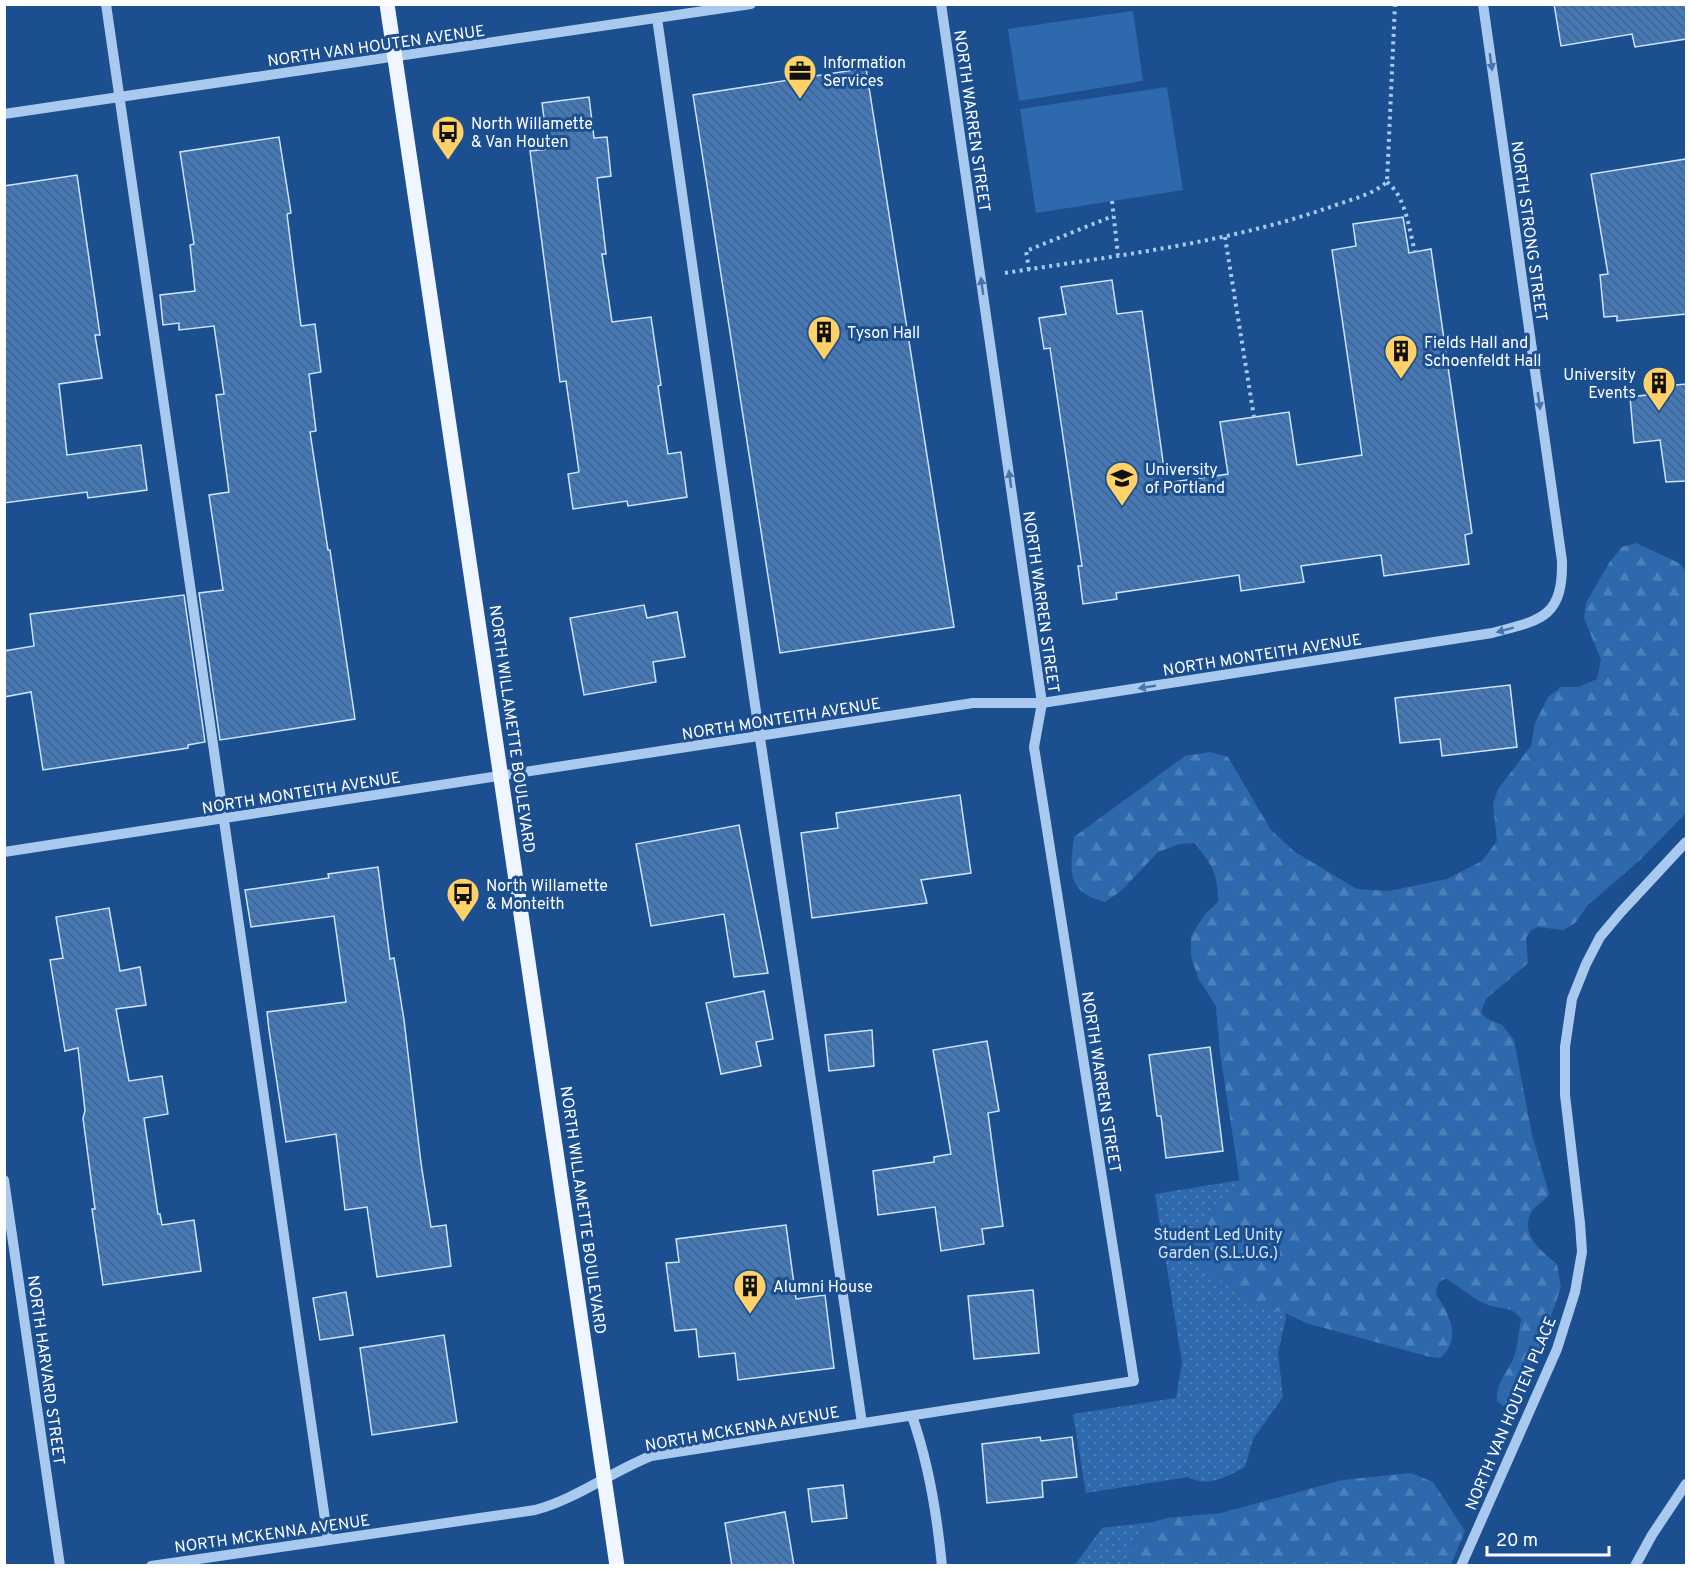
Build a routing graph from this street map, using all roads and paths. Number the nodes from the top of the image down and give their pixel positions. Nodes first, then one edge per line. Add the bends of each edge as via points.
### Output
1 (106, 4) edge
2 (387, 4) edge
3 (751, 4) edge
4 (940, 4) edge
5 (1395, 4) edge
6 (1483, 4) edge
7 (657, 18) junction
8 (395, 57) junction
9 (119, 97) junction
10 (4, 114) edge
11 (1387, 182) junction
12 (1112, 201) dead end
13 (1113, 216) junction
14 (1226, 237) junction
15 (1415, 252) dead end
16 (1118, 255) junction
17 (1254, 417) dead end
18 (1556, 604) joint
19 (1042, 704) junction
20 (760, 737) junction
21 (502, 777) junction
22 (225, 819) junction
23 (1686, 842) edge
24 (4, 852) edge
25 (4, 1180) edge
26 (1134, 1381) joint
27 (912, 1416) junction
28 (862, 1423) junction
29 (605, 1478) junction
30 (1686, 1484) edge
31 (328, 1540) junction
32 (60, 1566) edge
33 (152, 1566) edge
34 (617, 1566) edge
35 (942, 1566) edge
36 (1461, 1566) edge
37 (1635, 1566) edge

1 - 9 street
2 - 8 main road, NORTH WILLAMETTE BOULEVARD
3 - 7 street, NORTH VAN HOUTEN AVENUE
19 -> 4 street, NORTH WARREN STREET
5 - 11 path
6 -> 18 street, NORTH STRONG STREET via 1562,561 1562,585
7 - 8 street, NORTH VAN HOUTEN AVENUE
7 - 20 street
8 - 9 street, NORTH VAN HOUTEN AVENUE
8 - 21 main road, NORTH WILLAMETTE BOULEVARD
9 - 10 street, NORTH VAN HOUTEN AVENUE
9 - 22 street
11 - 14 path via 1378,190 1312,214
11 - 15 path via 1401,199
12 - 13 path
13 - 16 path
13 - 16 path via 1026,252 1029,270
14 - 16 path
14 - 17 path
18 -> 19 street, NORTH MONTEITH AVENUE via 1534,621 1492,633
19 - 20 street, NORTH MONTEITH AVENUE via 973,703
19 - 26 street, NORTH WARREN STREET via 1034,747
20 - 21 street, NORTH MONTEITH AVENUE
20 - 28 street
21 - 22 street, NORTH MONTEITH AVENUE
21 - 29 main road, NORTH WILLAMETTE BOULEVARD
22 - 24 street, NORTH MONTEITH AVENUE
22 - 31 street
23 - 36 street, NORTH VAN HOUTEN PLACE via 1600,938 1572,999 1565,1047 1565,1095 1582,1252 1575,1293 1557,1349
25 - 32 street, NORTH HARVARD STREET
26 - 27 street, NORTH MCKENNA AVENUE
27 - 28 street, NORTH MCKENNA AVENUE
27 - 35 street via 933,1489
28 - 29 street, NORTH MCKENNA AVENUE via 651,1456
29 - 31 street, NORTH MCKENNA AVENUE via 557,1504 535,1510
29 - 34 main road, NORTH WILLAMETTE BOULEVARD
30 - 37 street
31 - 33 street, NORTH MCKENNA AVENUE

